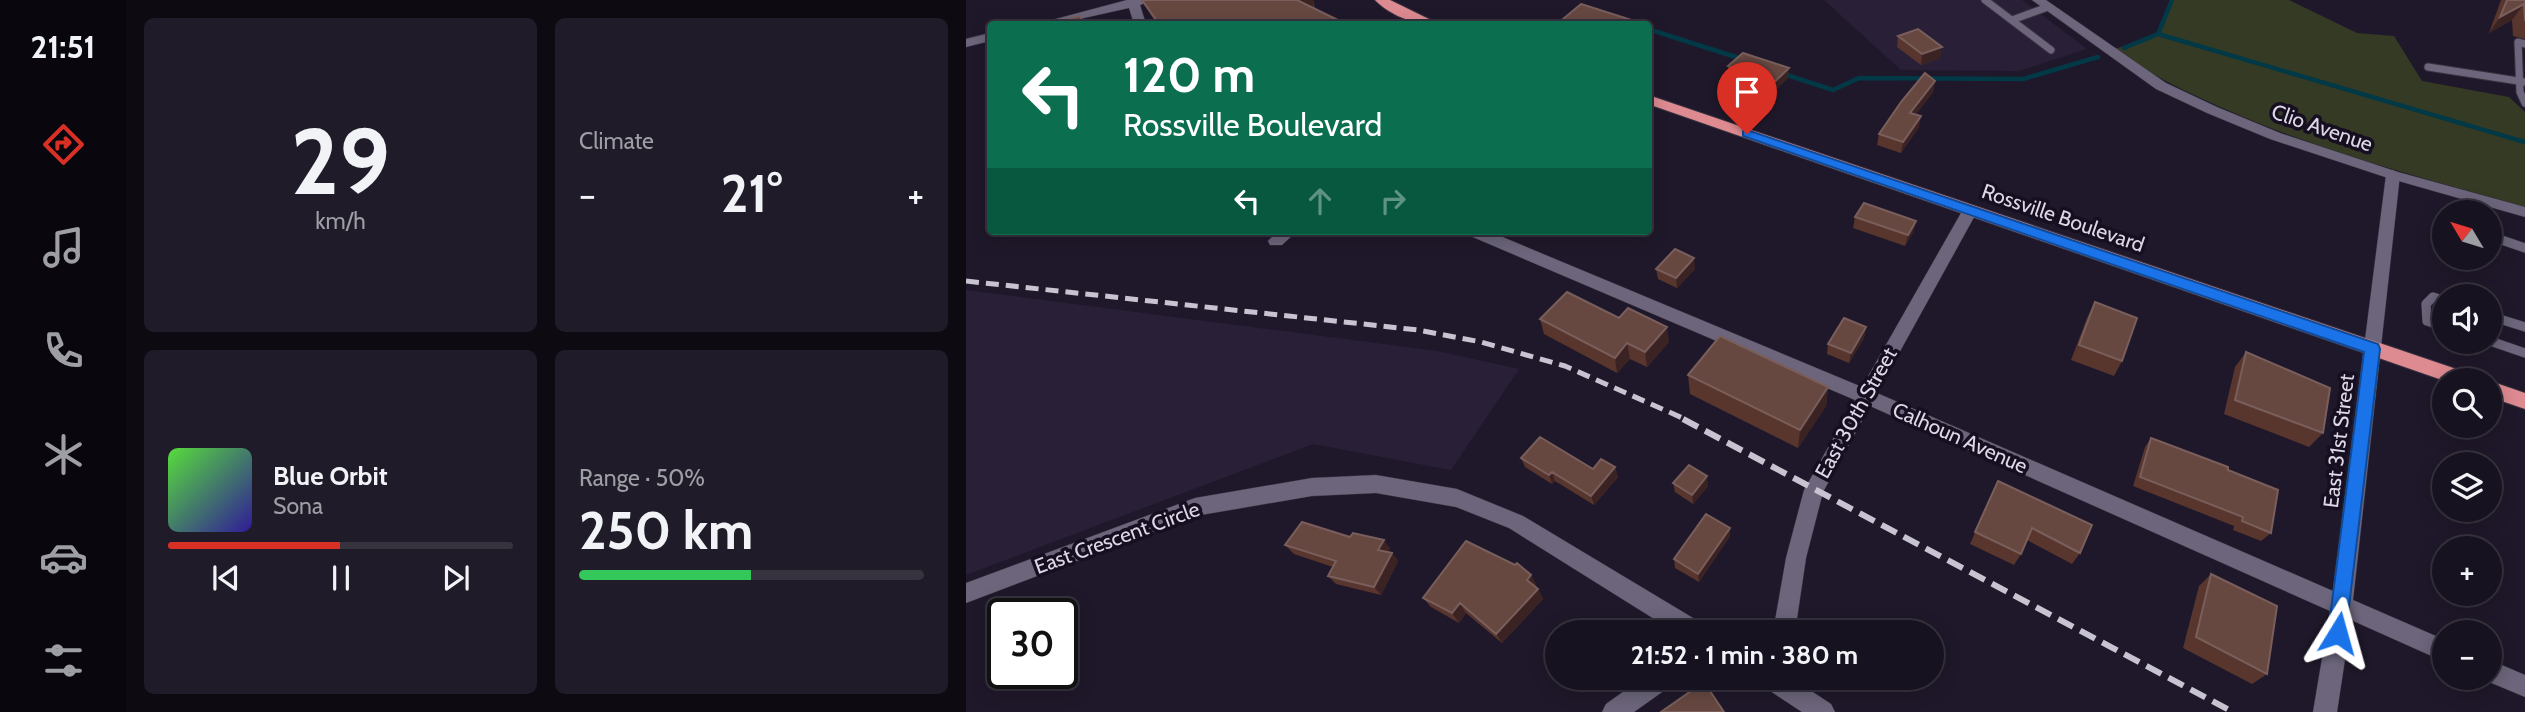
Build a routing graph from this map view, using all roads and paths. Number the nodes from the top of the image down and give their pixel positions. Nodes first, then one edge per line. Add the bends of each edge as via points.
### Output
1 (1148, 0) edge
2 (1381, 0) edge
3 (1985, 0) edge
4 (1133, 2) edge
5 (2043, 4) edge
6 (2012, 20) junction
7 (1055, 21) edge
8 (1139, 21) edge
9 (1424, 21) edge
10 (987, 38) edge
11 (966, 43) edge
12 (2525, 44) edge
13 (2052, 50) dead end
14 (2428, 66) dead end
15 (2523, 81) edge
16 (1652, 100) edge
17 (2525, 103) edge
18 (2393, 174) junction
19 (2461, 200) edge
20 (2502, 209) edge
21 (1969, 210) junction
22 (2525, 212) edge
23 (1483, 235) edge
24 (2502, 241) edge
25 (2525, 248) edge
26 (2432, 298) edge
27 (2502, 320) edge
28 (2432, 323) edge
29 (2525, 327) edge
30 (2502, 345) edge
31 (2372, 349) junction
32 (2525, 353) edge
33 (2432, 369) edge
34 (2502, 393) edge
35 (1865, 396) junction
36 (2525, 401) edge
37 (966, 593) edge
38 (2342, 606) junction
39 (1675, 620) edge
40 (1786, 620) edge
41 (2432, 645) edge
42 (2502, 676) edge
43 (2525, 686) edge
44 (1645, 690) edge
45 (1794, 694) edge
46 (1614, 712) edge
47 (1823, 712) edge
48 (2325, 712) edge

1 - 4 street
2 - 9 highway
3 - 6 lane
4 - 7 street
4 - 8 street
5 - 6 lane
5 - 18 street, Clio Avenue via 2161,86 2274,136
6 - 13 lane
10 - 11 street
12 - 15 lane via 2518,43
14 - 15 lane
15 - 17 lane via 2519,92
16 - 21 highway, Rossville Boulevard
18 - 19 street, Clio Avenue
18 - 31 street, East 31st Street
20 - 22 street, Clio Avenue
21 - 31 highway, Rossville Boulevard
21 - 35 street, East 30th Street
23 - 35 street, Calhoun Avenue
24 - 25 lane
26 - 28 lane via 2426,304 2427,321
27 - 29 lane
30 - 32 lane
31 - 33 highway, Rossville Boulevard
31 - 38 street, East 31st Street
34 - 36 highway
35 - 38 street, Calhoun Avenue
35 - 40 street, East 30th Street via 1814,490
37 - 39 street, East Crescent Circle via 1195,507 1312,487 1376,484 1457,498 1516,522
38 - 41 street, Calhoun Avenue
38 - 48 street, East 31st Street
42 - 43 street
44 - 46 street
45 - 47 street

